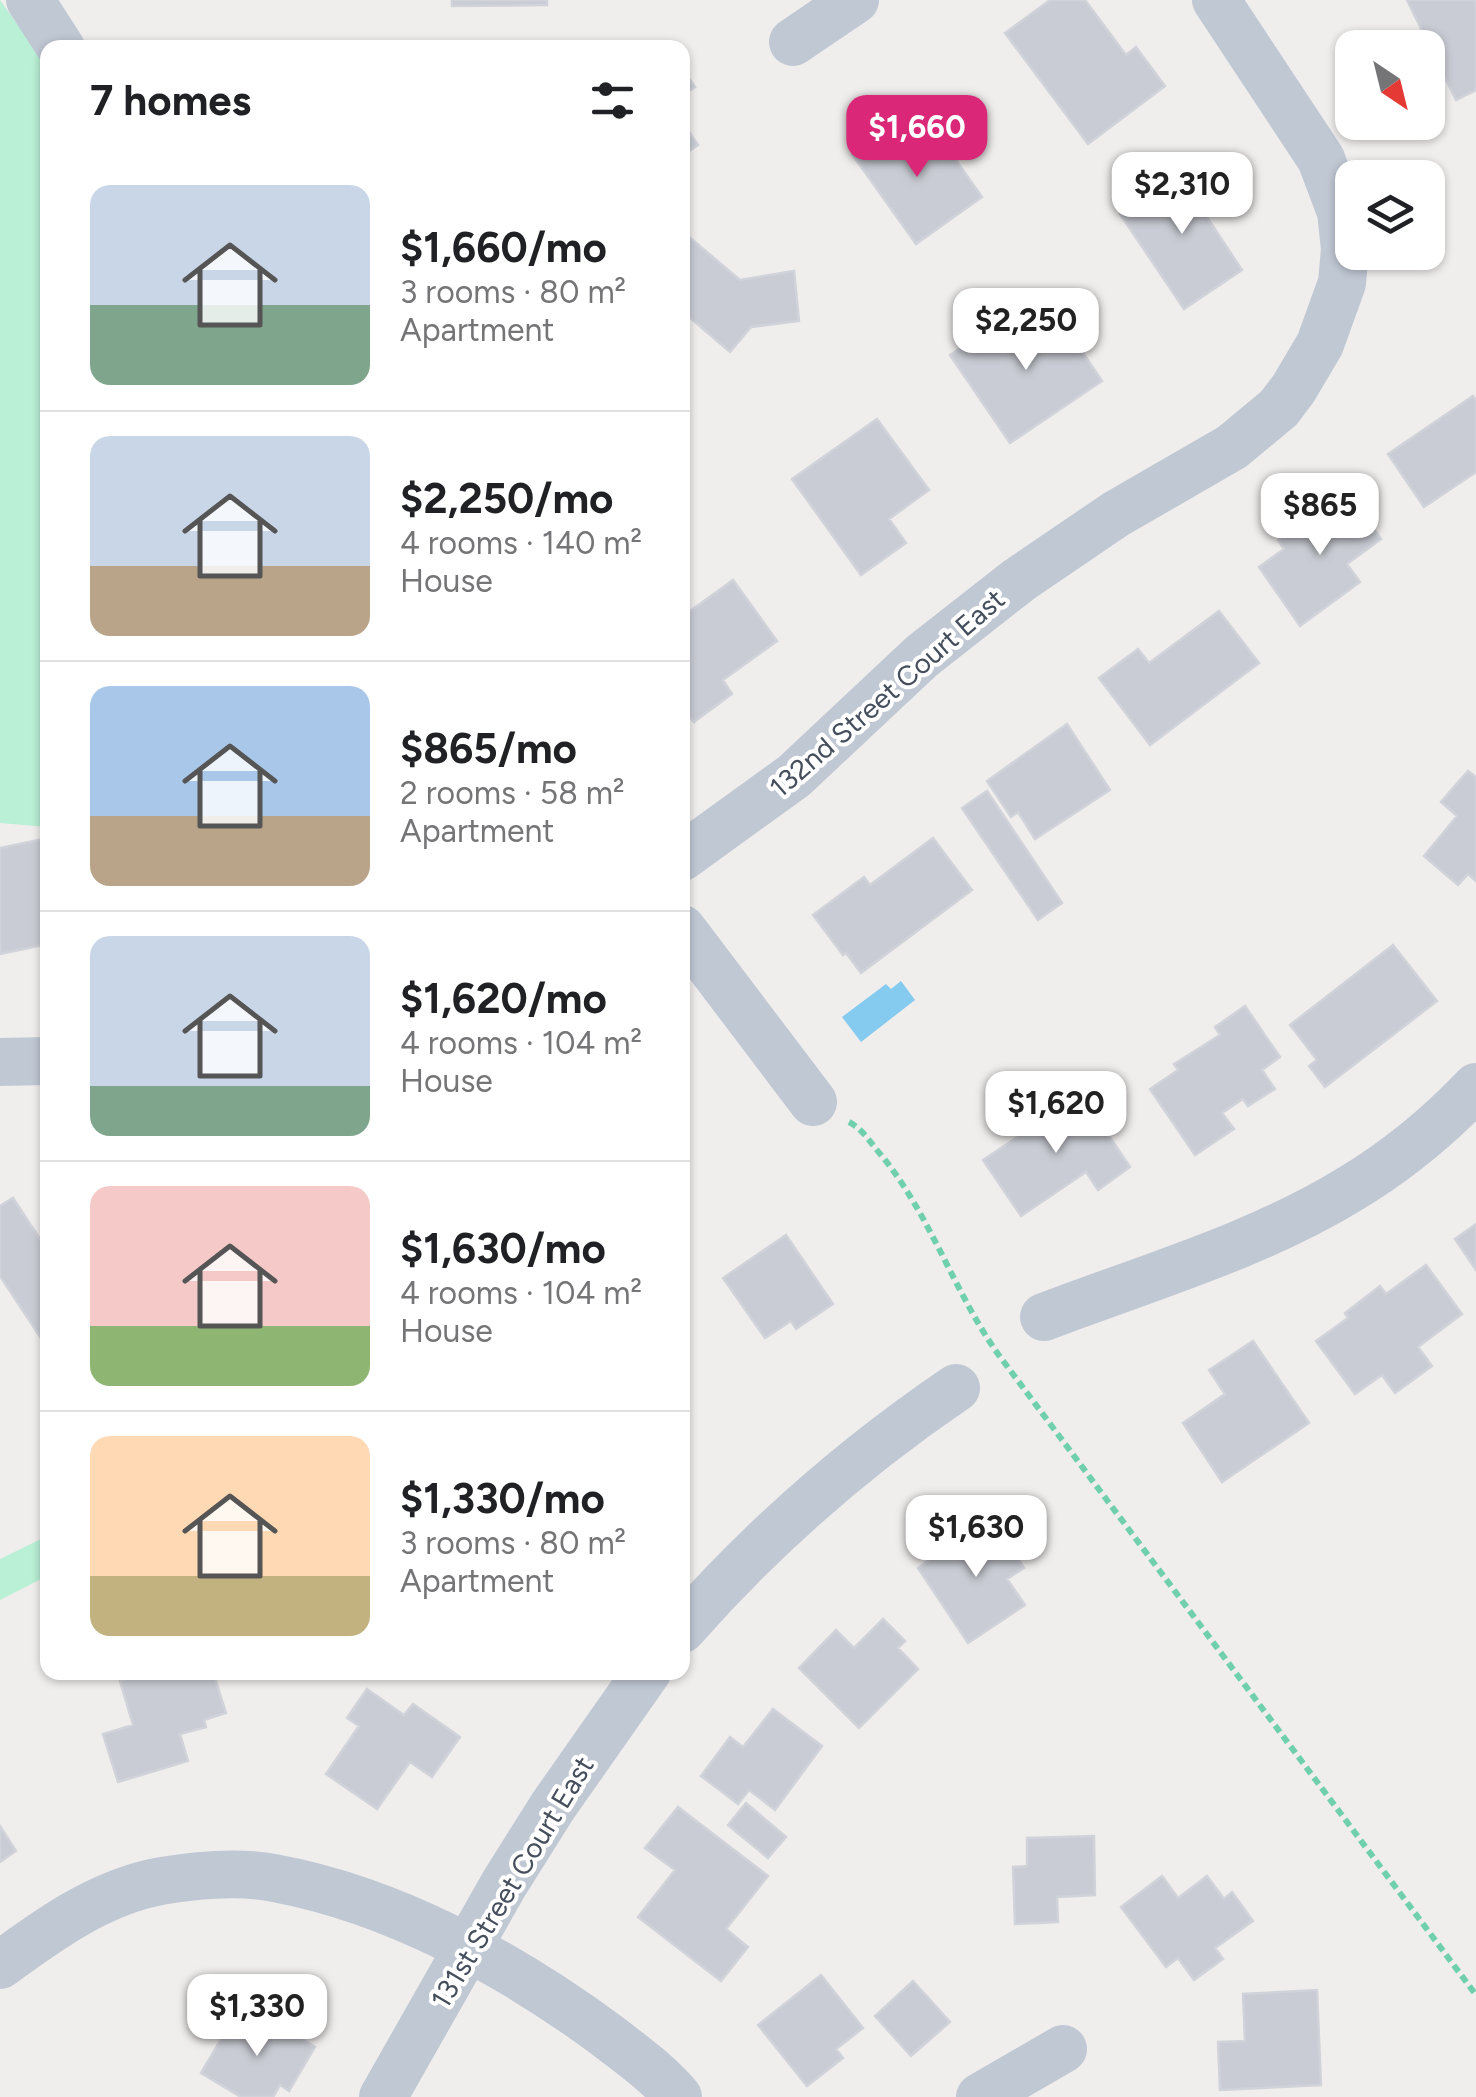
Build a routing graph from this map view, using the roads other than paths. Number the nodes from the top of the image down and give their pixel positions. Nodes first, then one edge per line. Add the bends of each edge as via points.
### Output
1 (30, 0) edge
2 (855, 0) edge
3 (1216, 0) edge
4 (56, 40) edge
5 (793, 42) dead end
6 (690, 851) edge
7 (690, 941) edge
8 (40, 1061) edge
9 (0, 1062) edge
10 (1476, 1088) edge
11 (813, 1102) road end
12 (1044, 1317) road end
13 (956, 1388) road end
14 (690, 1620) edge
15 (641, 1680) edge
16 (469, 1949) junction
17 (0, 1965) edge
18 (1063, 2049) dead end
19 (383, 2097) edge
20 (678, 2097) edge
21 (980, 2097) edge

1 - 4 street
2 - 5 street
3 - 6 street, 132nd Street Court East via 1321,159 1341,212 1342,283 1320,344 1279,408 1232,448 1116,514 1019,580 922,656 794,776
7 - 11 street
8 - 9 street
10 - 12 street via 1350,1189 1265,1233
13 - 14 street via 888,1435
15 - 16 street, 131st Street Court East via 553,1806
16 - 17 street via 330,1892 231,1874 158,1882 96,1903
16 - 19 street, 131st Street Court East
16 - 20 street via 565,2004
18 - 21 street

